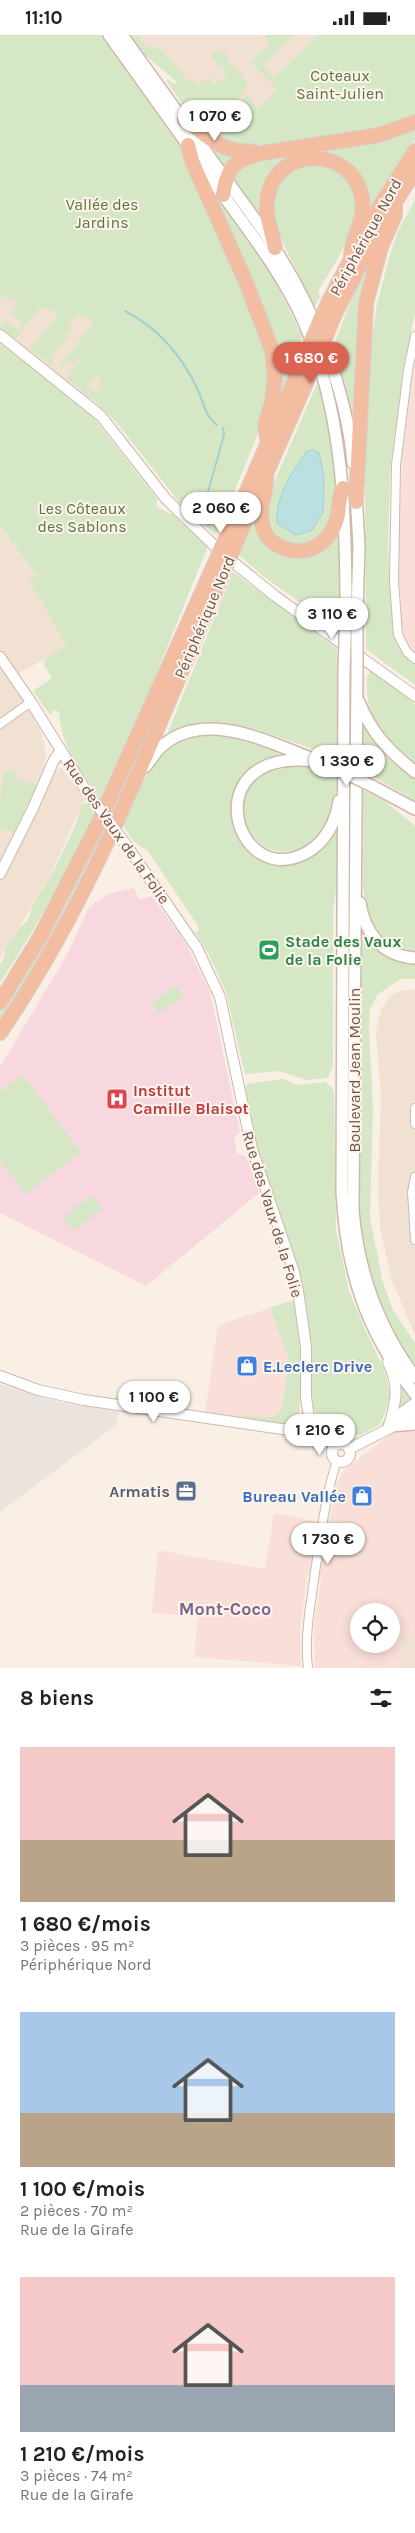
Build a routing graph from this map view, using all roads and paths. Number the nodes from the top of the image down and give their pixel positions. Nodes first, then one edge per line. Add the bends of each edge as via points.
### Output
1 (109, 35) edge
2 (122, 35) edge
3 (184, 120) junction
4 (415, 122) edge
5 (188, 145) junction
6 (415, 151) edge
7 (262, 153) junction
8 (415, 171) edge
9 (226, 179) junction
10 (224, 195) junction
11 (395, 202) junction
12 (275, 248) junction
13 (351, 257) junction
14 (333, 306) junction
15 (0, 335) edge
16 (415, 335) edge
17 (301, 379) junction
18 (268, 444) junction
19 (266, 474) junction
20 (343, 489) junction
21 (356, 502) junction
22 (239, 523) junction
23 (216, 576) junction
24 (352, 611) junction
25 (0, 657) edge
26 (415, 659) edge
27 (415, 696) edge
28 (357, 698) junction
29 (31, 702) junction
30 (0, 724) edge
31 (61, 750) junction
32 (327, 764) junction
33 (344, 767) junction
34 (415, 772) edge
35 (131, 787) junction
36 (391, 797) junction
37 (415, 809) edge
38 (415, 818) edge
39 (3, 861) edge
40 (0, 873) edge
41 (355, 876) junction
42 (415, 958) edge
43 (0, 1002) edge
44 (0, 1033) edge
45 (415, 1108) edge
46 (415, 1124) edge
47 (415, 1177) edge
48 (415, 1240) edge
49 (377, 1339) junction
50 (0, 1377) edge
51 (415, 1377) edge
52 (415, 1394) edge
53 (415, 1403) edge
54 (415, 1412) edge
55 (415, 1424) edge
56 (389, 1426) junction
57 (313, 1428) junction
58 (335, 1446) junction
59 (349, 1449) junction
60 (337, 1461) junction
61 (308, 1668) edge

1 - 5 main road
2 - 3 main road, Boulevard Jean Moulin
3 - 7 highway via 220,146 238,152
3 - 9 main road, Boulevard Jean Moulin
4 - 7 highway via 379,135
5 - 10 main road
5 - 18 highway via 270,345 275,379 265,425
6 - 13 highway, Périphérique Nord
7 - 9 highway via 240,160
8 - 11 highway, Périphérique Nord
9 - 10 highway
9 - 12 main road, Boulevard Jean Moulin
10 - 20 main road, Boulevard Jean Moulin via 269,261 303,320 332,413
11 - 14 highway, Périphérique Nord
11 - 21 highway via 395,215 380,247 365,312
12 - 13 highway via 267,215 270,188 280,173 293,163 319,158 344,167 358,182 363,206 361,223 351,245
12 - 21 main road, Boulevard Jean Moulin via 312,317 335,377 351,438
13 - 14 highway, Périphérique Nord
14 - 17 highway, Périphérique Nord, bridge
15 - 27 street via 101,416 166,499 222,553 275,596
16 - 26 street via 396,465 394,582 398,635
17 - 18 highway, Périphérique Nord
17 - 19 highway, Périphérique Nord
18 - 22 highway, Périphérique Nord
19 - 20 highway via 268,484 260,513 264,531 274,543 294,551 309,550 324,541 335,526
19 - 22 highway, Périphérique Nord
20 - 24 main road, Boulevard Jean Moulin
21 - 24 main road, Boulevard Jean Moulin via 359,546
22 - 23 highway, Périphérique Nord, bridge
23 - 35 highway, Périphérique Nord
23 - 43 highway, Périphérique Nord via 98,824 40,937
24 - 28 main road, Boulevard Jean Moulin, bridge
24 - 33 main road, bridge via 344,671
25 - 29 street, Rue des Vaux de la Folie
28 - 34 main road via 372,729
28 - 41 main road, Boulevard Jean Moulin
29 - 30 street
29 - 31 street, Rue des Vaux de la Folie
31 - 39 street
31 - 57 street, Rue des Vaux de la Folie, bridge via 197,948 220,997 250,1142 300,1297 306,1347 306,1397
32 - 33 main road via 296,759 277,762 247,780 236,804 238,823 245,838 258,851 278,858 290,858 318,846 338,811
32 - 35 main road via 237,732 196,731 181,734 160,747
32 - 36 main road, bridge
33 - 49 main road via 344,1229 351,1269
35 - 44 highway, Périphérique Nord via 86,888 55,946
36 - 37 main road
36 - 38 main road
39 - 40 street
41 - 42 main road via 362,916 373,938 399,956
41 - 51 main road, Boulevard Jean Moulin via 354,1227 361,1264 376,1310 395,1348
45 - 46 street
47 - 48 street via 412,1192
49 - 52 main road
49 - 56 street via 391,1368 398,1396
50 - 57 street via 38,1390 110,1404 295,1431
53 - 56 street
54 - 56 street via 402,1422
55 - 56 main road
56 - 59 street
57 - 58 street
58 - 59 street via 344,1444
58 - 60 street via 332,1454
59 - 60 street via 348,1459
60 - 61 street via 323,1521 308,1624

